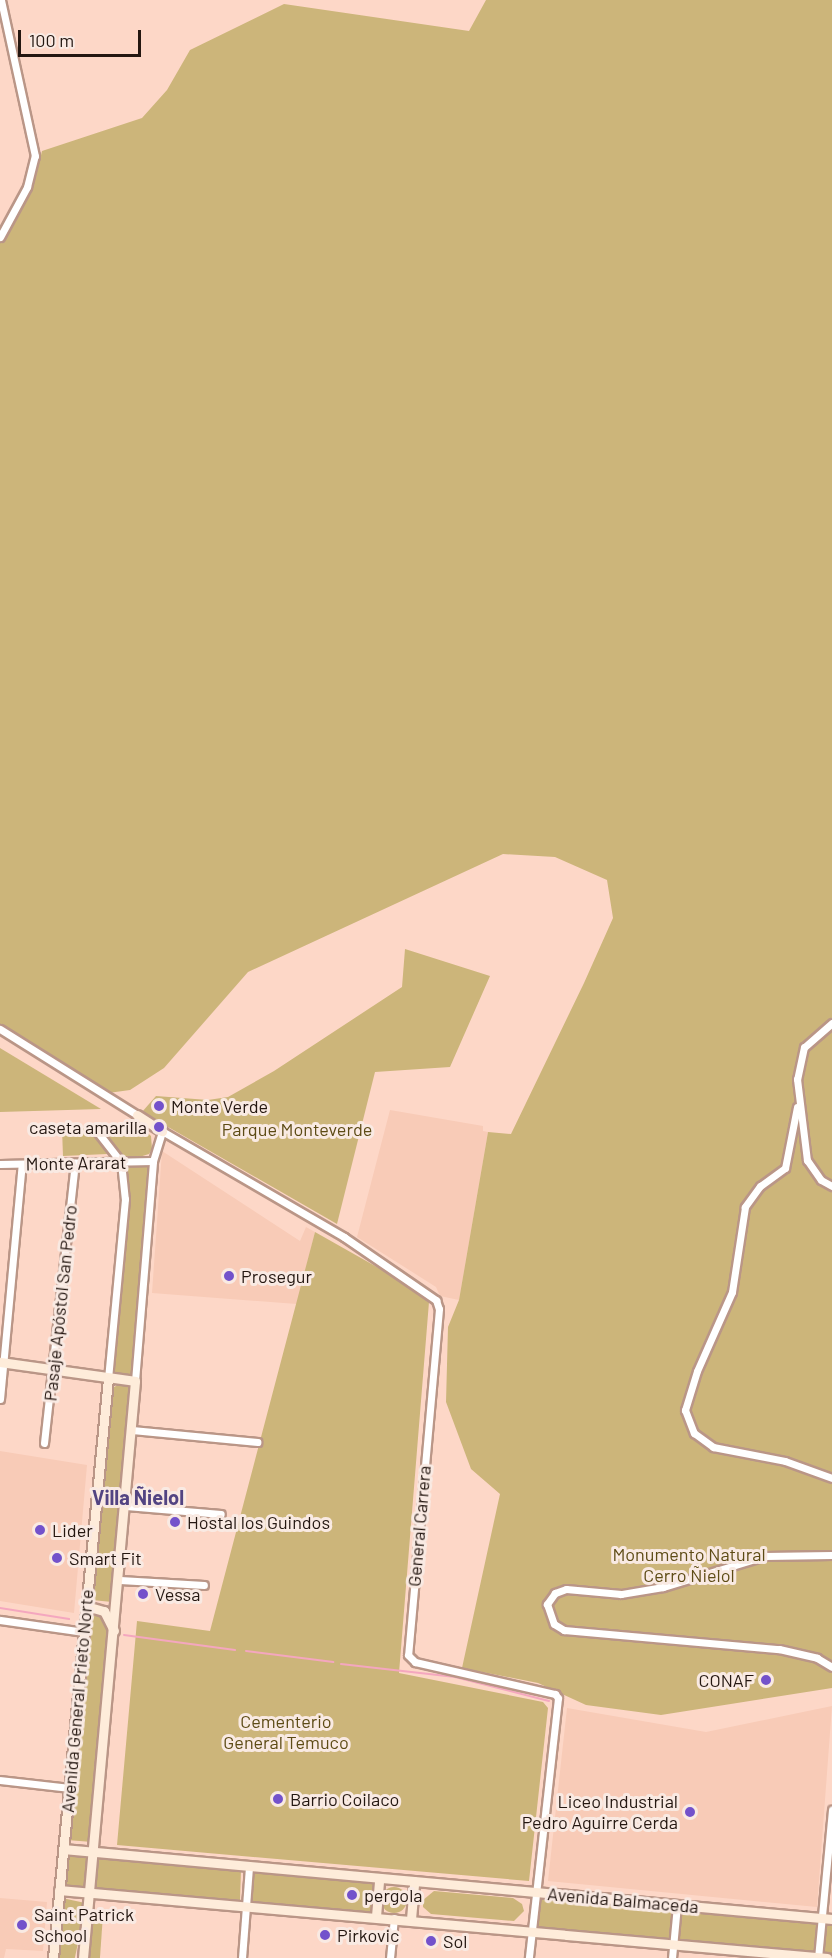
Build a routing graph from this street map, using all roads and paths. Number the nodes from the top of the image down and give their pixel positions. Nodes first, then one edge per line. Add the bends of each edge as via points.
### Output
1 (1, 0) edge
2 (0, 237) edge
3 (832, 1023) edge
4 (0, 1029) edge
5 (797, 1107) junction
6 (137, 1115) joint
7 (96, 1130) dead end
8 (162, 1131) junction
9 (153, 1161) junction
10 (121, 1162) junction
11 (75, 1163) junction
12 (0, 1164) edge
13 (22, 1164) junction
14 (832, 1186) edge
15 (3, 1363) edge
16 (54, 1370) junction
17 (108, 1378) junction
18 (135, 1381) junction
19 (0, 1399) edge
20 (132, 1430) junction
21 (257, 1442) dead end
22 (44, 1443) dead end
23 (832, 1478) edge
24 (126, 1506) junction
25 (221, 1514) dead end
26 (832, 1555) edge
27 (120, 1580) junction
28 (204, 1585) dead end
29 (86, 1606) junction
30 (0, 1620) edge
31 (84, 1632) junction
32 (115, 1633) junction
33 (832, 1667) edge
34 (0, 1780) edge
35 (69, 1788) junction
36 (832, 1810) edge
37 (63, 1849) junction
38 (92, 1852) junction
39 (249, 1866) junction
40 (379, 1878) junction
41 (414, 1881) junction
42 (59, 1890) junction
43 (535, 1892) junction
44 (89, 1893) junction
45 (246, 1905) junction
46 (677, 1905) junction
47 (376, 1916) junction
48 (394, 1918) junction
49 (821, 1918) junction
50 (832, 1919) edge
51 (411, 1920) junction
52 (531, 1930) junction
53 (674, 1944) junction
54 (53, 1958) edge
55 (83, 1958) edge
56 (242, 1958) edge
57 (390, 1958) edge
58 (529, 1958) edge
59 (672, 1958) edge
60 (821, 1958) edge

1 - 2 street via 35,156 27,187
3 - 5 street via 804,1047 797,1069
4 - 6 street
5 - 14 street via 807,1160 821,1180
5 - 23 street via 785,1168 760,1186 745,1207 732,1292 697,1371 685,1410 694,1433 713,1447 785,1461
6 - 8 main road
7 - 10 street
8 - 9 street, Avenida General Prieto Norte
8 - 43 street, General Carrera via 344,1238 436,1300 439,1309 408,1655 415,1662 558,1698
9 - 10 street, Monte Ararat
9 - 18 street, Avenida General Prieto Norte
10 - 11 street, Monte Ararat
10 - 17 street, Avenida General Prieto Norte via 125,1209
11 - 13 street, Monte Ararat
11 - 16 street, Pasaje Apóstol San Pedro
12 - 13 street, Monte Ararat
13 - 15 street
15 - 16 main road
15 - 19 street
16 - 17 main road
16 - 22 street, Pasaje Apóstol San Pedro
17 - 18 main road
17 - 29 main road, Avenida General Prieto Norte
18 - 20 main road, Avenida General Prieto Norte
20 - 21 street
20 - 24 main road, Avenida General Prieto Norte
24 - 25 street
24 - 27 main road, Avenida General Prieto Norte
26 - 33 street via 765,1556 663,1587 621,1594 566,1589 555,1593 547,1604 554,1624 564,1630 779,1649 825,1661
27 - 28 street
27 - 32 main road, Avenida General Prieto Norte
29 - 31 main road, Avenida General Prieto Norte
29 - 32 main road via 104,1611
30 - 31 street
31 - 35 main road, Avenida General Prieto Norte
32 - 38 main road, Avenida General Prieto Norte
34 - 35 street
35 - 37 main road, Avenida General Prieto Norte
36 - 49 street
37 - 38 main road, Avenida Balmaceda
37 - 42 main road, Avenida General Prieto Norte
38 - 39 main road, Avenida Balmaceda
38 - 44 main road, Avenida General Prieto Norte
39 - 40 main road, Avenida Balmaceda
39 - 45 street
40 - 41 main road, Avenida Balmaceda
40 - 47 main road
41 - 43 main road, Avenida Balmaceda
41 - 51 main road
42 - 44 main road
42 - 54 main road, Avenida General Prieto Norte
43 - 46 main road, Avenida Balmaceda
43 - 52 street, General Carrera
44 - 45 main road
44 - 55 main road, Avenida General Prieto Norte
45 - 47 main road
45 - 56 street
46 - 49 main road, Avenida Balmaceda
46 - 53 street
47 - 48 main road
48 - 51 main road
48 - 57 street
49 - 50 main road, Avenida Balmaceda
49 - 60 street
51 - 52 main road
52 - 53 main road
52 - 58 street, General Carrera
53 - 59 street
53 - 60 main road

